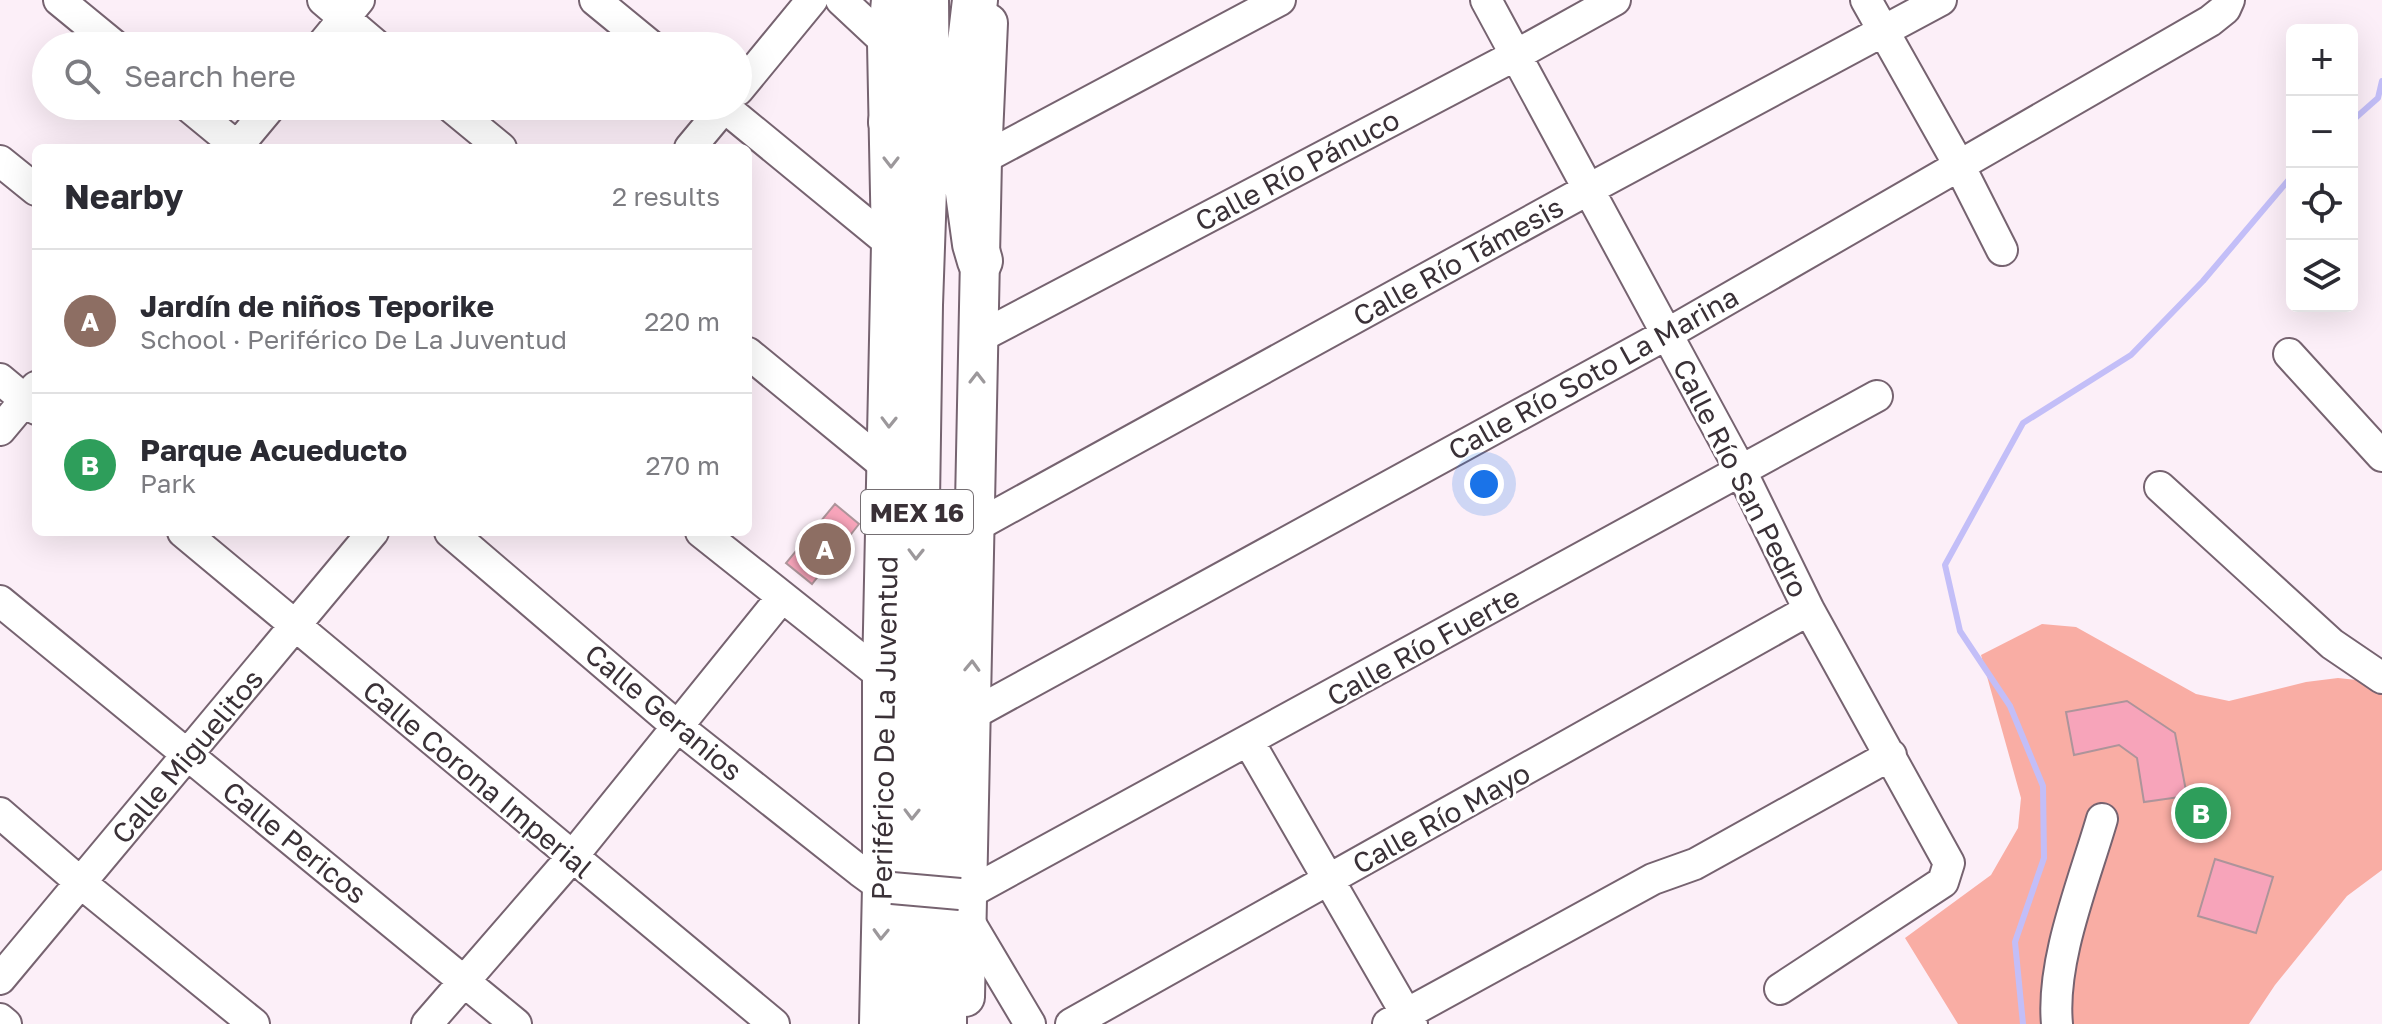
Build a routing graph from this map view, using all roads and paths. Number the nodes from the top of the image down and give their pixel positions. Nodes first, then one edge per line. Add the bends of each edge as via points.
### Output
1 (59, 0) edge
2 (595, 0) edge
3 (812, 0) edge
4 (841, 0) edge
5 (975, 0) edge
6 (989, 0) edge
7 (1280, 0) edge
8 (1486, 0) edge
9 (1615, 0) edge
10 (1866, 0) edge
11 (1941, 0) edge
12 (924, 3) edge
13 (342, 6) edge
14 (2220, 10) edge
15 (1883, 30) junction
16 (98, 32) edge
17 (328, 32) edge
18 (365, 32) edge
19 (634, 32) edge
20 (887, 43) junction
21 (1516, 55) junction
22 (752, 73) edge
23 (205, 120) edge
24 (259, 120) edge
25 (467, 120) edge
26 (713, 120) edge
27 (741, 120) edge
28 (891, 122) junction
29 (962, 132) junction
30 (233, 144) edge
31 (239, 144) edge
32 (496, 144) edge
33 (693, 144) edge
34 (0, 161) edge
35 (1959, 165) junction
36 (32, 187) edge
37 (1589, 189) junction
38 (891, 244) junction
39 (2002, 250) dead end
40 (980, 261) joint
41 (1667, 334) junction
42 (978, 338) junction
43 (2289, 354) dead end
44 (752, 356) edge
45 (0, 379) edge
46 (1877, 396) dead end
47 (32, 399) edge
48 (0, 430) edge
49 (2382, 456) edge
50 (888, 468) junction
51 (1741, 471) junction
52 (2160, 487) dead end
53 (976, 526) junction
54 (188, 536) edge
55 (370, 536) edge
56 (455, 536) edge
57 (706, 536) edge
58 (782, 597) junction
59 (0, 601) edge
60 (1809, 610) junction
61 (295, 626) junction
62 (882, 676) junction
63 (2382, 678) edge
64 (971, 715) junction
65 (678, 727) junction
66 (1249, 742) junction
67 (1886, 747) junction
68 (188, 754) junction
69 (0, 813) edge
70 (2102, 819) dead end
71 (572, 857) junction
72 (1330, 881) junction
73 (81, 883) junction
74 (887, 888) junction
75 (965, 902) junction
76 (0, 979) edge
77 (464, 981) junction
78 (1780, 989) dead end
79 (0, 1019) edge
80 (884, 1021) edge
81 (1402, 1021) edge
82 (6, 1024) edge
83 (254, 1024) edge
84 (427, 1024) edge
85 (516, 1024) edge
86 (774, 1024) edge
87 (944, 1024) edge
88 (964, 1024) edge
89 (1030, 1024) edge
90 (1071, 1024) edge
91 (2057, 1024) edge

1 - 16 street
2 - 19 street
3 - 22 street
4 - 20 street
5 - 29 highway
6 - 29 main road
7 - 29 street
8 - 21 street, Calle Río San Pedro
9 - 21 street, Calle Río Pánuco
10 - 15 street
11 - 15 street, Calle Río Támesis
12 - 20 main road, Periférico De La Juventud
12 - 28 highway
12 - 29 highway, MEX 16
12 -> 80 highway, Periférico De La Juventud / MEX 16 via 927,103 920,305
13 - 17 street
13 - 18 street
14 - 35 street, Calle Río Soto La Marina
15 - 35 street
15 - 37 street, Calle Río Támesis
20 - 28 main road, Periférico De La Juventud
21 - 37 street, Calle Río San Pedro
21 - 42 street, Calle Río Pánuco
23 - 30 street
24 - 31 street
25 - 32 street
26 - 33 street
27 - 38 street
28 -> 38 main road, Periférico De La Juventud
29 - 40 highway
29 - 87 highway, MEX 16 via 947,307
34 - 36 street
35 - 39 street
35 - 41 street, Calle Río Soto La Marina
37 - 41 street, Calle Río San Pedro
37 - 53 street, Calle Río Támesis
38 -> 50 main road, Periférico De La Juventud
40 - 42 main road
41 - 51 street, Calle Río San Pedro
41 - 64 street, Calle Río Soto La Marina
53 -> 42 main road
43 - 49 street
44 - 50 street
45 - 47 street
46 - 51 street, Calle Río Fuerte
47 - 48 street
50 - 62 main road, Periférico De La Juventud
51 - 60 street, Calle Río San Pedro
51 - 66 street, Calle Río Fuerte
52 - 63 street via 2332,644
64 -> 53 main road
54 - 61 street, Calle Corona Imperial
55 - 61 street, Calle Miguelitos
56 - 65 street, Calle Geranios
57 - 58 street
58 - 62 street
58 - 65 street
59 - 68 street, Calle Pericos
60 - 67 street, Calle Río San Pedro
60 - 72 street, Calle Río Mayo
61 - 68 street, Calle Miguelitos
61 - 71 street, Calle Corona Imperial
62 - 74 main road, Periférico De La Juventud
64 - 75 main road
65 - 71 street
65 - 74 street, Calle Geranios
66 - 72 street
66 - 75 street, Calle Río Fuerte
67 - 78 street, Calle Río San Pedro via 1946,855 1949,871 1943,882
67 - 81 street via 1695,864 1653,879
68 - 73 street, Calle Miguelitos
68 - 77 street, Calle Pericos
69 - 73 street
70 - 91 street via 2059,967
71 - 77 street
71 - 86 street, Calle Corona Imperial
72 - 81 street
72 - 90 street, Calle Río Mayo
73 - 76 street, Calle Miguelitos
73 - 83 street
74 - 75 street, bridge
74 -> 80 main road, Periférico De La Juventud
75 - 88 main road
75 - 89 street
77 - 84 street
77 - 85 street, Calle Pericos
79 - 82 street

